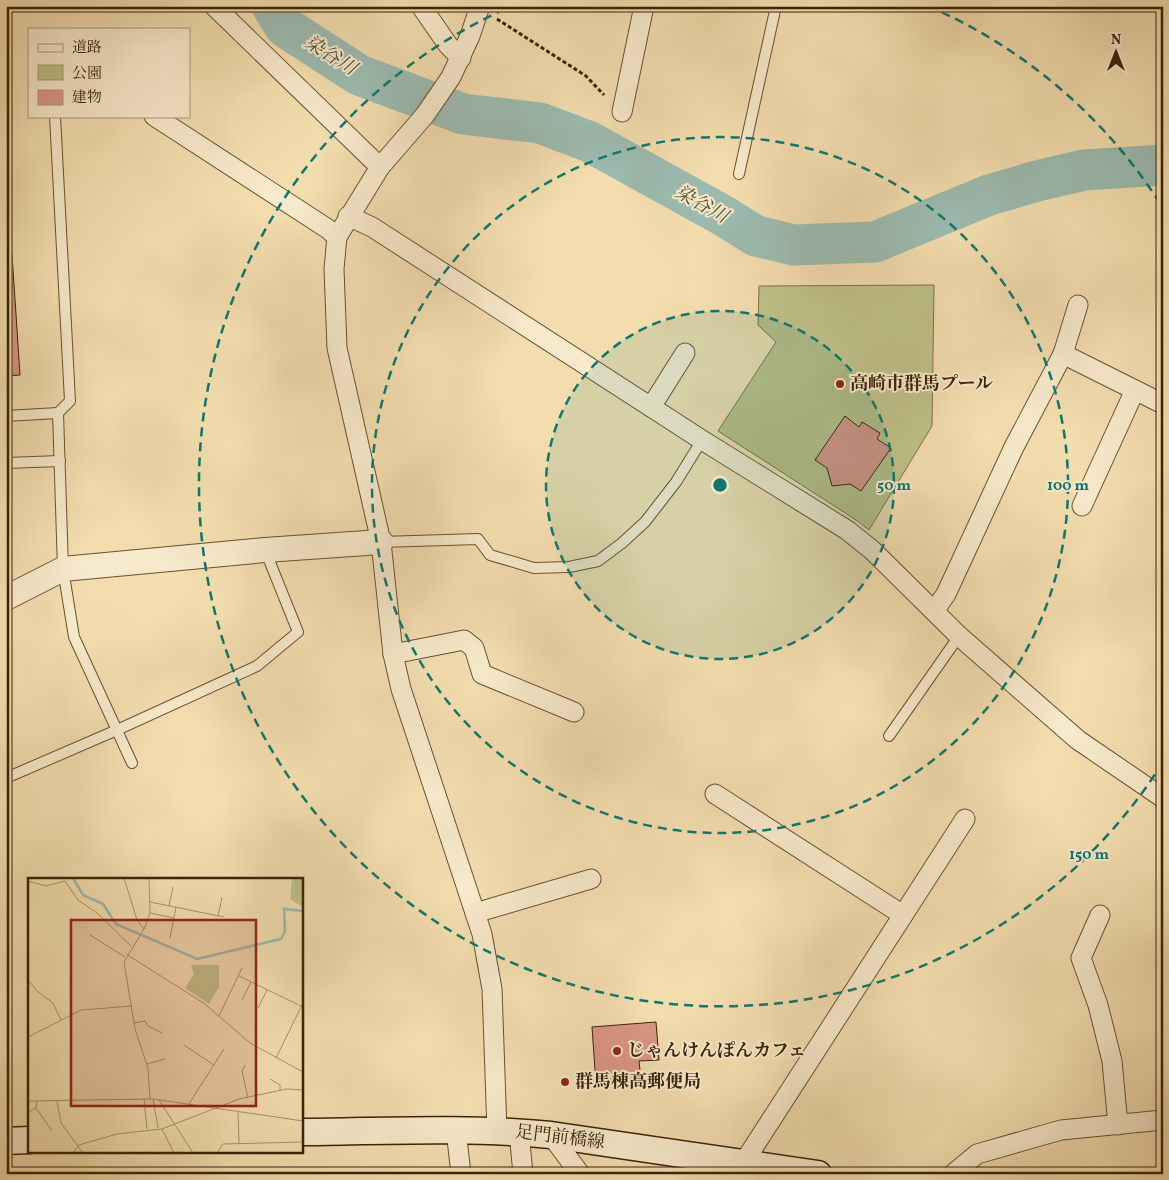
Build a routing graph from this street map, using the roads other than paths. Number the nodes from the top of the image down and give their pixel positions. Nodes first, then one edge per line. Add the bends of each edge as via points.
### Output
1 (214, 6) edge
2 (421, 6) edge
3 (644, 6) edge
4 (776, 6) edge
5 (479, 9) edge
6 (461, 58) junction
7 (622, 112) road end
8 (55, 118) edge
9 (157, 118) edge
10 (380, 167) junction
11 (739, 174) dead end
12 (348, 216) junction
13 (337, 237) junction
14 (1078, 305) dead end
15 (685, 353) dead end
16 (1063, 354) junction
17 (1134, 390) junction
18 (1163, 404) edge
19 (651, 406) junction
20 (58, 414) junction
21 (6, 416) edge
22 (702, 440) junction
23 (60, 461) junction
24 (6, 463) edge
25 (1082, 506) dead end
26 (380, 542) junction
27 (265, 550) junction
28 (63, 569) junction
29 (6, 598) edge
30 (934, 611) junction
31 (959, 636) junction
32 (393, 654) junction
33 (574, 712) dead end
34 (117, 730) junction
35 (889, 736) dead end
36 (132, 763) dead end
37 (6, 778) edge
38 (715, 794) dead end
39 (1163, 798) edge
40 (965, 819) dead end
41 (591, 879) dead end
42 (475, 913) junction
43 (1100, 914) dead end
44 (903, 915) junction
45 (1163, 1120) edge
46 (1118, 1124) junction
47 (456, 1130) junction
48 (508, 1131) junction
49 (302, 1132) edge
50 (551, 1135) junction
51 (28, 1140) edge
52 (6, 1141) edge
53 (744, 1162) junction
54 (461, 1174) edge
55 (522, 1174) edge
56 (580, 1174) edge
57 (818, 1174) edge
58 (953, 1174) edge

1 - 10 street
2 - 6 street
3 - 7 street
4 - 11 lane
5 - 6 street
6 - 10 street via 426,116
8 - 20 lane via 70,401
9 - 13 street
10 - 12 street
12 - 13 street
12 - 19 street via 372,227
13 - 26 street via 334,269 338,348
14 - 16 street
15 - 19 street
16 - 17 street
16 - 30 street via 1014,447 946,594
17 - 18 street
17 - 25 street
19 - 22 street
20 - 21 lane
20 - 23 lane
22 - 26 lane via 676,482 645,522 598,561 569,567 534,568 490,555 478,538
22 - 30 street via 847,530
23 - 24 lane
23 - 28 lane
26 - 27 street
26 - 32 street
27 - 28 street
27 - 34 lane via 298,632 257,666
28 - 29 street
28 - 34 lane via 74,637
30 - 31 street
31 - 35 lane
31 - 39 street via 1078,740
32 - 33 street via 464,640 474,648 482,674
32 - 42 street via 401,690
34 - 36 lane
34 - 37 lane
38 - 44 street
40 - 44 street
41 - 42 street
42 - 48 street via 492,989
43 - 46 street via 1080,958 1098,1005 1112,1061
44 - 53 street
45 - 46 street
46 - 58 street via 1060,1130 977,1154
47 - 48 main road, 足門前橋線
47 - 49 main road, 足門前橋線
47 - 54 street
48 - 50 main road, 足門前橋線
48 - 55 street
50 - 53 main road, 足門前橋線
50 - 56 street
51 - 52 main road
53 - 57 main road, 足門前橋線

